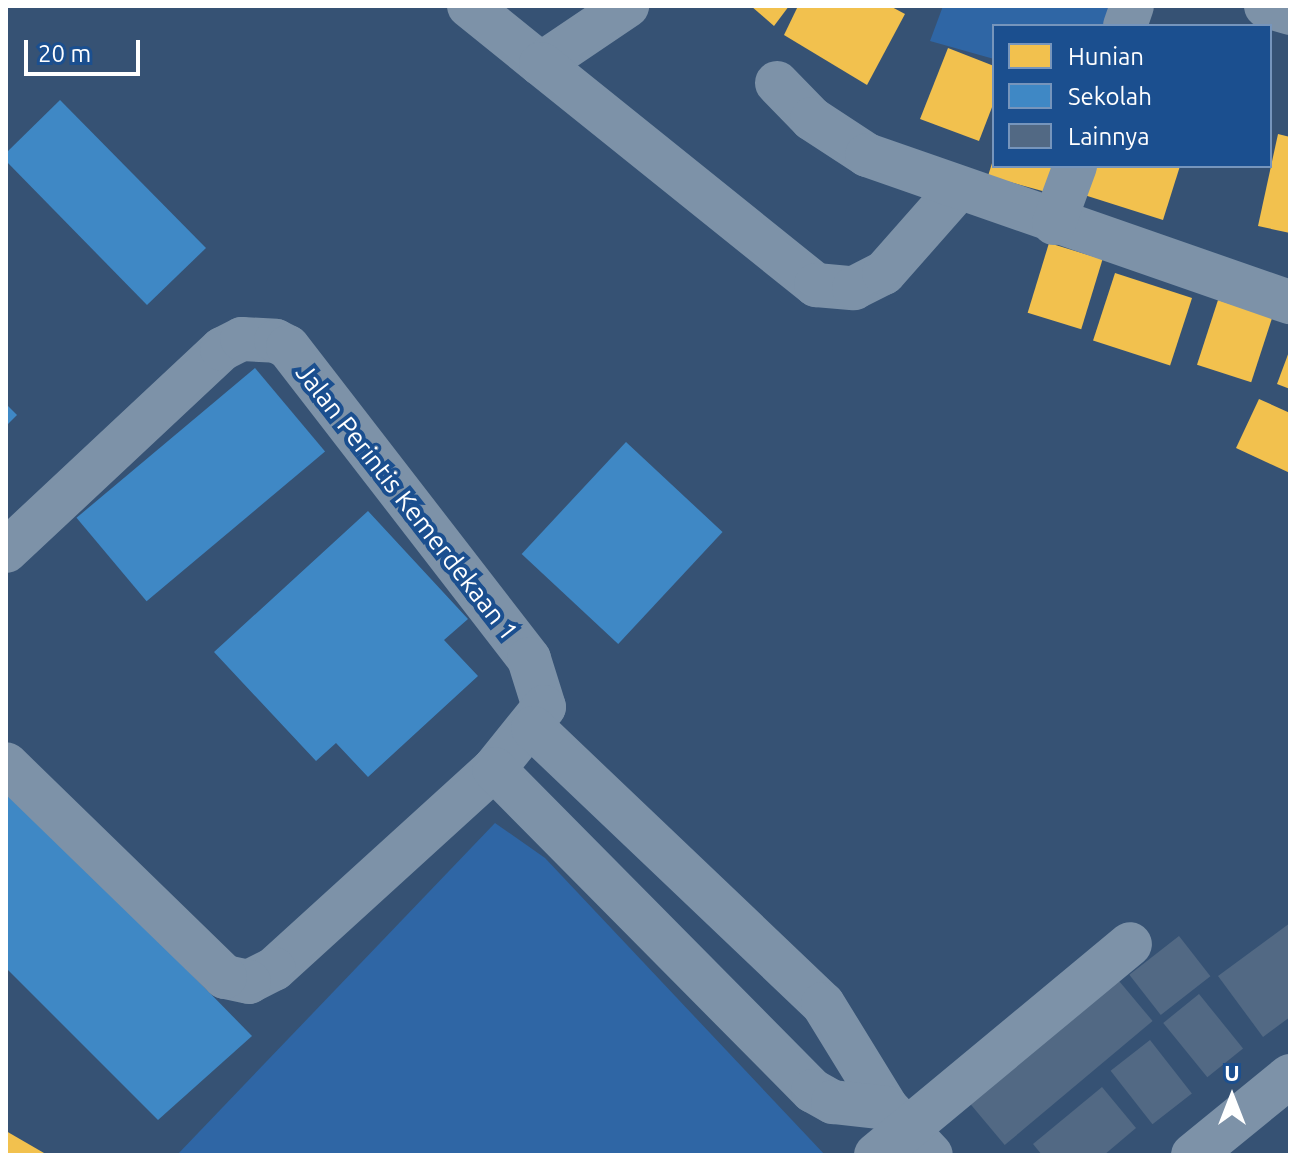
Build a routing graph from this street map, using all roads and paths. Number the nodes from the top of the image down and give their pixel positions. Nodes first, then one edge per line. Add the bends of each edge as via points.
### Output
1 (469, 6) edge
2 (627, 6) edge
3 (1266, 6) edge
4 (1290, 13) edge
5 (541, 64) junction
6 (777, 83) dead end
7 (1074, 168) edge
8 (958, 189) junction
9 (1054, 223) junction
10 (1290, 302) edge
11 (6, 551) edge
12 (533, 728) junction
13 (6, 764) edge
14 (494, 769) junction
15 (1130, 944) dead end
16 (1290, 1076) edge
17 (900, 1137) edge
18 (1193, 1155) edge

1 - 5 street
2 - 5 street
3 - 4 street
5 - 8 street via 816,285 854,288 884,273
6 - 8 street via 833,136
7 - 9 street
8 - 9 street
9 - 10 street
11 - 12 street, Jalan Perintis Kemerdekaan 1 via 222,349 242,339 276,341 288,347 529,659 544,707
12 - 14 street
12 - 17 street via 823,1004
13 - 14 street via 225,977 249,982 274,969
14 - 17 street via 813,1091
15 - 17 street
16 - 18 street

